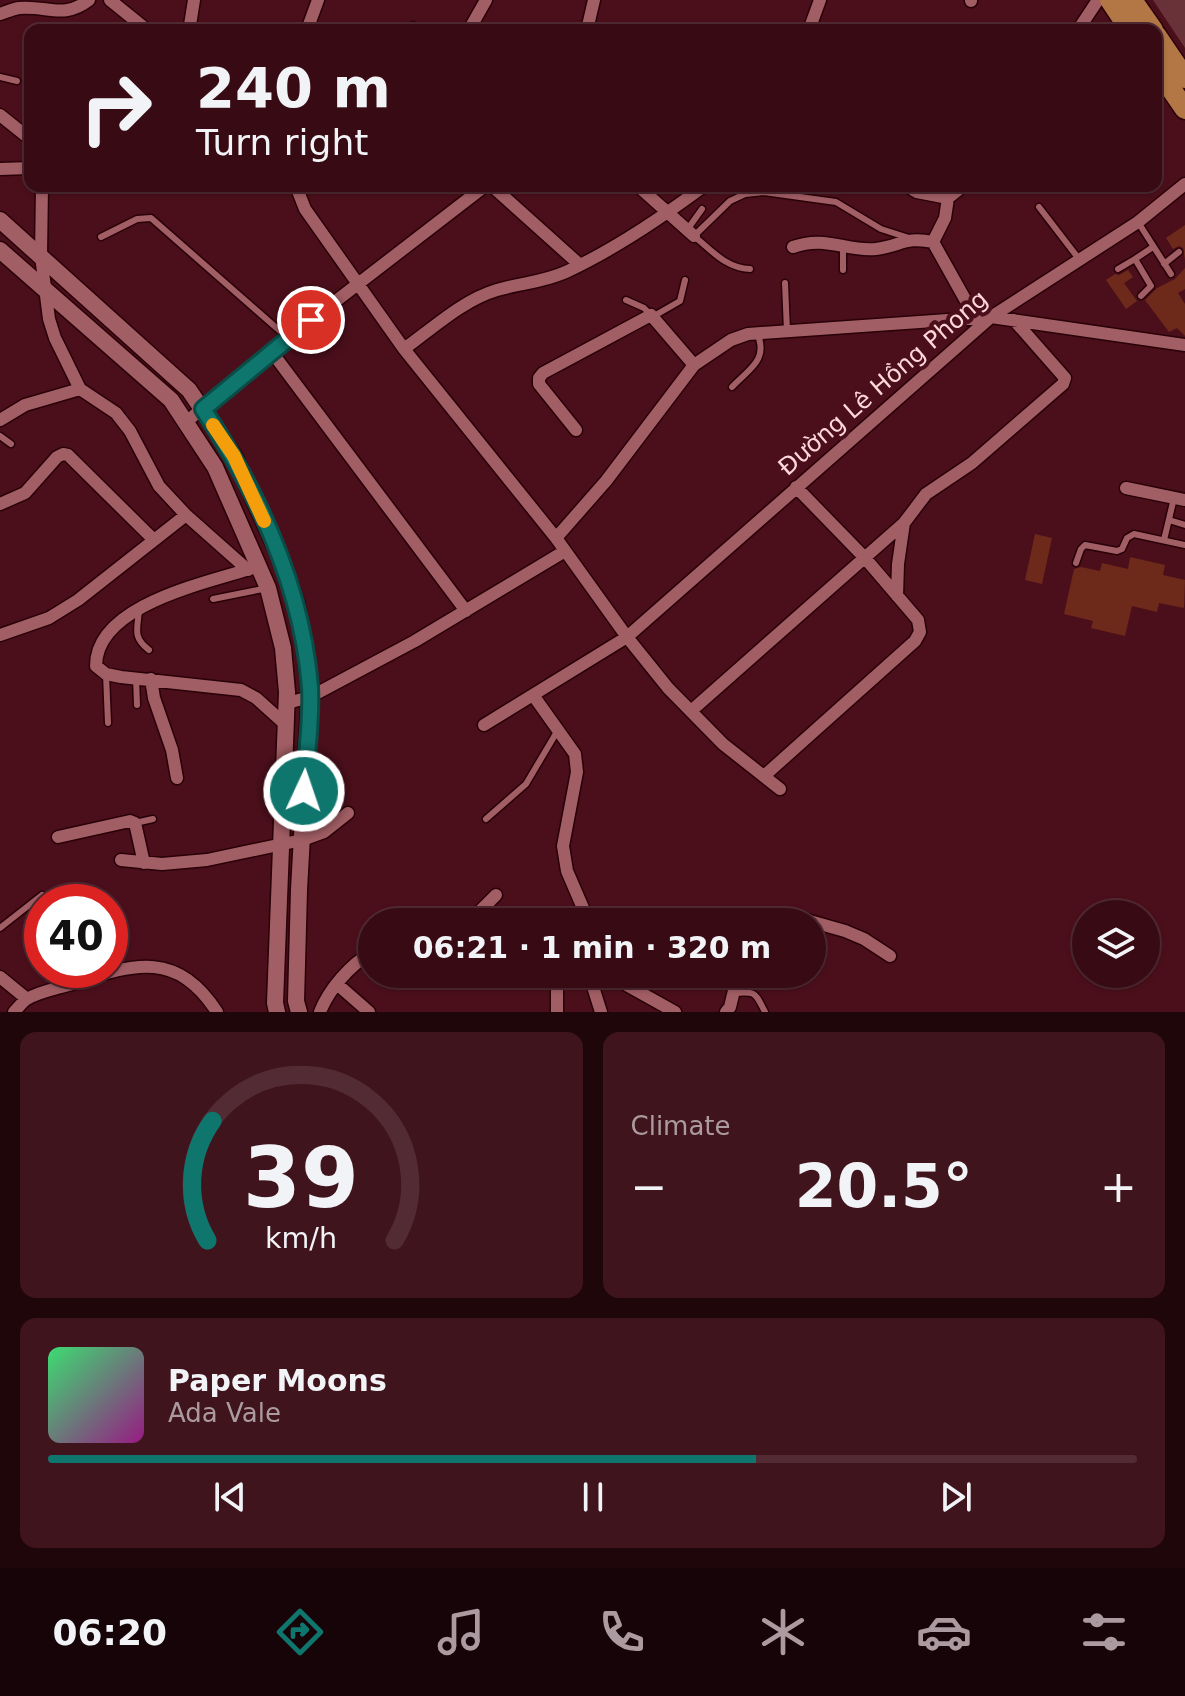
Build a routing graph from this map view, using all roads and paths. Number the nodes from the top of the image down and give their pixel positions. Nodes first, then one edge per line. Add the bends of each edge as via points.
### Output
1 (89, 0) edge
2 (110, 0) edge
3 (194, 0) edge
4 (318, 0) edge
5 (486, 0) edge
6 (594, 0) edge
7 (820, 0) edge
8 (1098, 0) edge
9 (1110, 0) edge
10 (1132, 0) edge
11 (0, 14) edge
12 (140, 24) edge
13 (190, 24) edge
14 (309, 24) edge
15 (472, 24) edge
16 (588, 24) edge
17 (811, 24) edge
18 (1082, 24) edge
19 (1126, 24) edge
20 (1149, 24) edge
21 (1162, 44) edge
22 (1162, 76) edge
23 (0, 77) edge
24 (1185, 78) edge
25 (17, 81) dead end
26 (1185, 109) edge
27 (0, 115) edge
28 (24, 134) edge
29 (24, 168) edge
30 (0, 169) edge
31 (1185, 184) edge
32 (42, 192) edge
33 (298, 192) edge
34 (477, 192) edge
35 (499, 192) edge
36 (645, 192) edge
37 (696, 192) edge
38 (917, 192) edge
39 (956, 192) edge
40 (948, 198) junction
41 (1039, 207) dead end
42 (702, 209) dead end
43 (668, 213) junction
44 (0, 220) edge
45 (1138, 222) junction
46 (691, 233) junction
47 (101, 237) dead end
48 (909, 238) junction
49 (933, 242) junction
50 (843, 245) junction
51 (793, 247) dead end
52 (1153, 247) junction
53 (0, 250) edge
54 (1179, 252) dead end
55 (41, 256) junction
56 (1079, 259) junction
57 (1135, 259) junction
58 (1164, 264) junction
59 (580, 265) junction
60 (750, 269) dead end
61 (1118, 269) dead end
62 (843, 270) dead end
63 (1171, 274) dead end
64 (685, 280) dead end
65 (785, 283) dead end
66 (358, 284) junction
67 (45, 289) junction
68 (1141, 296) dead end
69 (626, 300) dead end
70 (652, 316) junction
71 (975, 317) junction
72 (991, 317) junction
73 (1014, 320) junction
74 (787, 331) junction
75 (757, 333) junction
76 (288, 338) junction
77 (1185, 345) edge
78 (404, 349) junction
79 (271, 351) junction
80 (694, 365) junction
81 (732, 387) dead end
82 (80, 389) junction
83 (203, 409) junction
84 (0, 420) edge
85 (185, 423) junction
86 (576, 430) dead end
87 (0, 436) edge
88 (11, 444) dead end
89 (796, 487) junction
90 (1126, 488) dead end
91 (1179, 499) edge
92 (0, 504) edge
93 (186, 515) junction
94 (1169, 520) junction
95 (904, 523) junction
96 (1185, 525) edge
97 (556, 538) junction
98 (154, 540) junction
99 (1164, 540) junction
100 (1185, 545) edge
101 (565, 551) junction
102 (865, 558) junction
103 (1076, 563) dead end
104 (254, 568) junction
105 (268, 588) junction
106 (897, 596) junction
107 (213, 599) dead end
108 (139, 609) junction
109 (466, 611) junction
110 (0, 635) edge
111 (627, 637) junction
112 (149, 650) dead end
113 (106, 674) junction
114 (136, 677) junction
115 (151, 679) junction
116 (533, 695) junction
117 (310, 697) junction
118 (287, 703) junction
119 (137, 705) dead end
120 (691, 711) junction
121 (108, 723) dead end
122 (286, 725) junction
123 (484, 725) dead end
124 (558, 730) junction
125 (764, 776) junction
126 (177, 778) dead end
127 (780, 789) dead end
128 (348, 813) dead end
129 (153, 819) dead end
130 (486, 819) dead end
131 (135, 823) junction
132 (58, 837) dead end
133 (302, 840) junction
134 (280, 843) junction
135 (121, 860) dead end
136 (144, 863) junction
137 (496, 895) dead end
138 (483, 908) edge
139 (583, 908) edge
140 (24, 909) edge
141 (826, 926) edge
142 (0, 928) edge
143 (276, 950) junction
144 (298, 951) junction
145 (890, 956) dead end
146 (358, 965) edge
147 (0, 977) edge
148 (337, 984) junction
149 (557, 988) edge
150 (593, 988) edge
151 (632, 988) edge
152 (735, 988) edge
153 (734, 993) junction
154 (27, 999) junction
155 (598, 1008) edge
156 (216, 1011) edge
157 (14, 1012) edge
158 (277, 1012) edge
159 (299, 1012) edge
160 (320, 1012) edge
161 (369, 1012) edge
162 (557, 1012) edge
163 (675, 1012) edge
164 (726, 1012) edge
165 (765, 1012) edge

1 - 11 street via 61,13 20,8
2 - 12 street
3 - 13 street
4 - 14 street
5 - 15 street
6 - 16 street
7 - 17 street
8 - 18 street
9 - 19 main road
10 - 20 main road
21 - 24 main road
22 - 26 main road
23 - 25 lane
27 - 28 street
29 - 30 street
31 - 45 street, Đường Lê Hồng Phong
32 - 55 street
33 - 66 street
34 - 66 street
35 - 59 street
36 - 43 street
37 - 43 street
38 - 40 street
39 - 40 street
40 - 49 street
41 - 56 lane
42 - 46 lane
43 - 46 street
43 - 59 street
44 - 55 street
45 - 52 lane
45 - 56 street, Đường Lê Hồng Phong
46 - 48 lane via 730,201 764,192 836,202 881,229
46 - 60 lane via 725,263
47 - 76 lane via 143,216 151,218
48 - 49 street
48 - 50 street via 873,249
49 - 71 street
50 - 51 street via 809,242
50 - 62 lane
52 - 57 lane
52 - 58 lane
53 - 67 street
54 - 58 lane
55 - 67 street
55 - 83 street via 189,390
56 - 72 street, Đường Lê Hồng Phong
57 - 61 lane
57 - 68 lane via 1151,286
58 - 63 lane
59 - 78 street via 532,284 496,290
64 - 70 lane via 680,301
65 - 74 lane
66 - 76 street
66 - 78 street
67 - 82 street via 55,338
67 - 85 street via 171,400
69 - 70 lane
70 - 80 street
70 - 86 street via 539,378
71 - 72 street
71 - 74 street
72 - 73 street
72 - 89 street, Đường Lê Hồng Phong
73 - 77 street
73 - 95 street via 1065,378 1063,384 972,463 926,494
74 - 75 street
75 - 80 street via 731,340
75 - 81 lane via 762,344 758,360
76 - 79 street
78 - 97 street
79 - 83 street
79 - 109 street
80 - 97 street
82 - 84 street via 25,405
82 - 93 street via 116,413 159,486
83 - 85 street
83 - 117 street via 234,456 281,559 296,603
85 - 104 street via 215,467
87 - 88 lane
89 - 102 street
89 - 111 street, Đường Lê Hồng Phong
90 - 91 street
91 - 94 lane
92 - 98 street via 25,493 57,457 68,455
93 - 98 street
93 - 104 street
94 - 96 lane
94 - 99 lane
95 - 102 street
95 - 106 street
97 - 101 street
98 - 110 street via 49,618
99 - 100 lane
99 - 103 lane via 1134,534 1117,551 1085,545
101 - 109 street
101 - 111 street
102 - 106 street
102 - 120 street
104 - 105 street
104 - 108 street
105 - 107 lane
105 - 118 street via 283,648
106 - 125 street via 918,620 915,641
108 - 112 lane via 137,637
108 - 113 street via 107,633 96,651 96,666
109 - 117 street
111 - 116 street, Đường Lê Hồng Phong
111 - 120 street
113 - 114 street
113 - 121 lane
114 - 115 street
114 - 119 lane
115 - 122 street via 241,690
115 - 126 street
116 - 123 street, Đường Lê Hồng Phong
116 - 124 street
117 - 118 street
117 - 133 street
118 - 122 street
120 - 125 street
122 - 134 street
124 - 130 lane via 526,784
124 - 139 street via 575,754 577,772 563,846
125 - 127 street
128 - 133 street via 324,832
129 - 131 lane
131 - 132 street via 123,821
131 - 136 street
133 - 134 street
133 - 144 street
134 - 136 street via 186,863
134 - 143 street
135 - 136 street
137 - 138 street
140 - 142 lane
141 - 145 street via 864,939
143 - 144 street
143 - 158 street
144 - 159 street
146 - 148 street
147 - 154 street
148 - 160 street
148 - 161 street
149 - 162 street
150 - 155 street
151 - 163 street
152 - 153 street
153 - 164 street
153 - 165 lane via 752,991
154 - 156 street via 138,966 187,976
154 - 157 street

